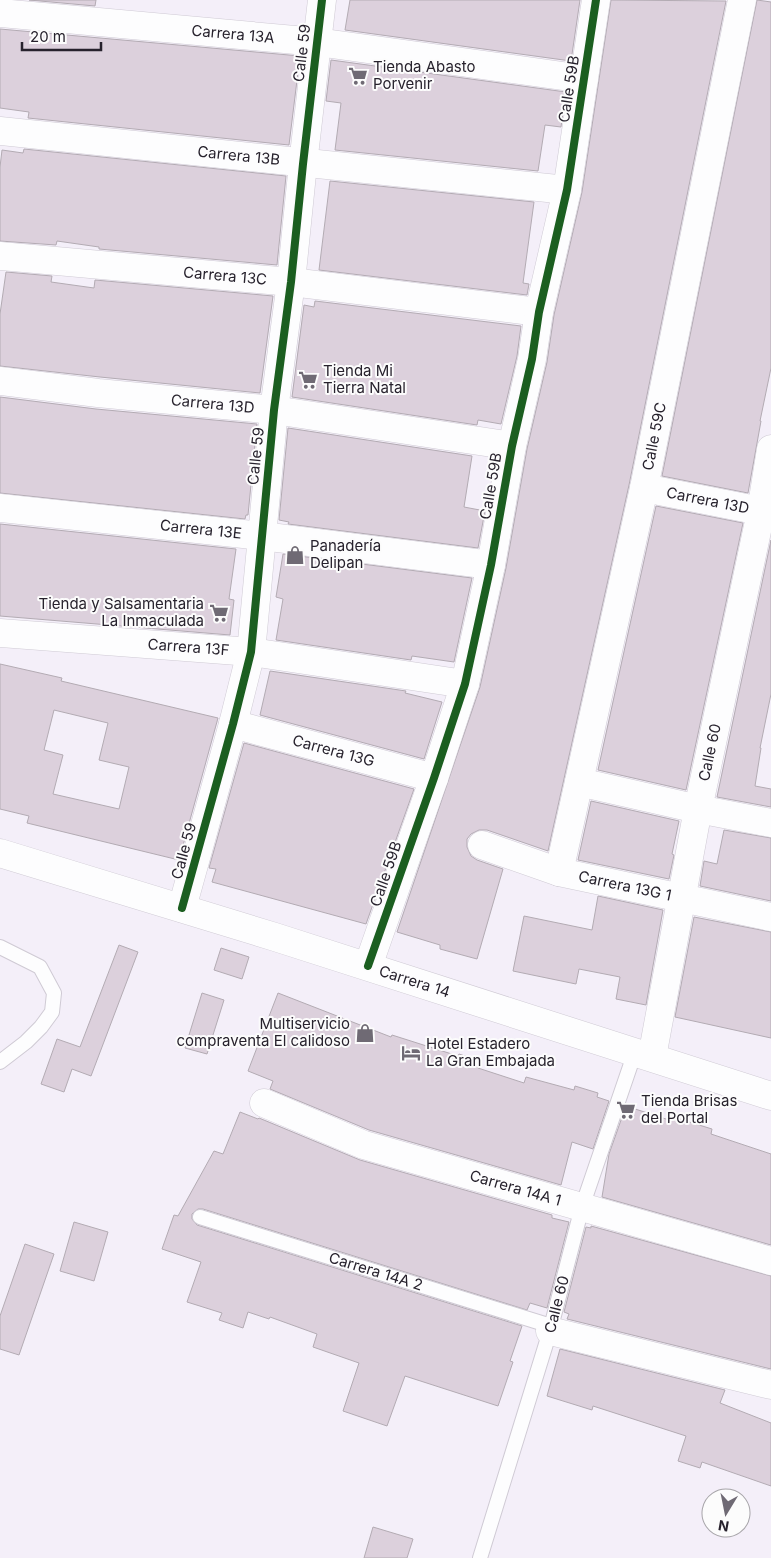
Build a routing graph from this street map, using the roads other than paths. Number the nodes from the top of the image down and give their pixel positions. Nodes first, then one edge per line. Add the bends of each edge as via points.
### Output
1 (322, 0) edge
2 (596, 0) edge
3 (742, 0) edge
4 (0, 13) edge
5 (317, 42) junction
6 (584, 79) junction
7 (0, 131) edge
8 (303, 164) junction
9 (567, 190) junction
10 (0, 256) edge
11 (291, 282) junction
12 (539, 312) junction
13 (0, 381) edge
14 (274, 410) junction
15 (512, 446) junction
16 (771, 449) edge
17 (644, 488) junction
18 (0, 508) edge
19 (766, 513) edge
20 (262, 536) junction
21 (491, 565) junction
22 (0, 633) edge
23 (251, 652) junction
24 (465, 684) junction
25 (233, 724) junction
26 (434, 778) junction
27 (579, 782) junction
28 (698, 809) junction
29 (771, 822) edge
30 (482, 845) dead end
31 (0, 853) edge
32 (559, 872) junction
33 (682, 898) junction
34 (182, 908) junction
35 (771, 917) edge
36 (0, 947) edge
37 (368, 966) junction
38 (644, 1055) junction
39 (0, 1062) edge
40 (771, 1096) edge
41 (264, 1102) dead end
42 (582, 1207) junction
43 (200, 1217) dead end
44 (771, 1261) edge
45 (550, 1328) junction
46 (771, 1385) edge
47 (480, 1558) edge

1 - 5 street, Calle 59
2 - 6 street, Calle 59B
3 - 17 street, Calle 59C
4 - 5 street, Carrera 13A
5 - 6 street, Carrera 13A
5 - 8 street, Calle 59
6 - 9 street, Calle 59B
7 - 8 street, Carrera 13B
8 - 9 street, Carrera 13B
8 - 11 street, Calle 59
9 - 12 street, Calle 59B
10 - 11 street, Carrera 13C
11 - 12 street, Carrera 13C
11 - 14 street, Calle 59
12 - 15 street, Calle 59B
13 - 14 street, Carrera 13D
14 - 15 street, Carrera 13D
14 - 20 street, Calle 59
15 - 21 street, Calle 59B
16 - 19 street, Calle 60
17 - 19 street, Carrera 13D
17 - 27 street, Calle 59C
18 - 20 street, Carrera 13E
19 - 28 street, Calle 60
20 - 21 street, Carrera 13E
20 - 23 street, Calle 59
21 - 24 street, Calle 59B
22 - 23 street, Carrera 13F
23 - 24 street, Carrera 13F
23 - 25 street, Calle 59
24 - 26 street, Calle 59B
25 - 26 street, Carrera 13G
25 - 34 street, Calle 59
26 - 37 street, Calle 59B
27 - 28 street
27 - 32 street, Calle 59C
28 - 29 street
28 - 33 street, Calle 60
30 - 32 street, Carrera 13G 1
31 - 34 street, Carrera 14
32 - 33 street, Carrera 13G 1
33 - 35 street, Carrera 13G 1
33 - 38 street, Calle 60
34 - 37 street, Carrera 14
36 - 39 lane via 40,967 54,993 52,1012 41,1027
37 - 38 street, Carrera 14
38 - 40 street, Carrera 14
38 - 42 lane, Calle 60
41 - 42 street, Carrera 14A 1 via 364,1145
42 - 44 street, Carrera 14A 1
42 - 45 lane, Calle 60
43 - 45 lane, Carrera 14A 2
45 - 46 street, Carrera 14A 2 via 660,1359
45 - 47 lane, Calle 60

